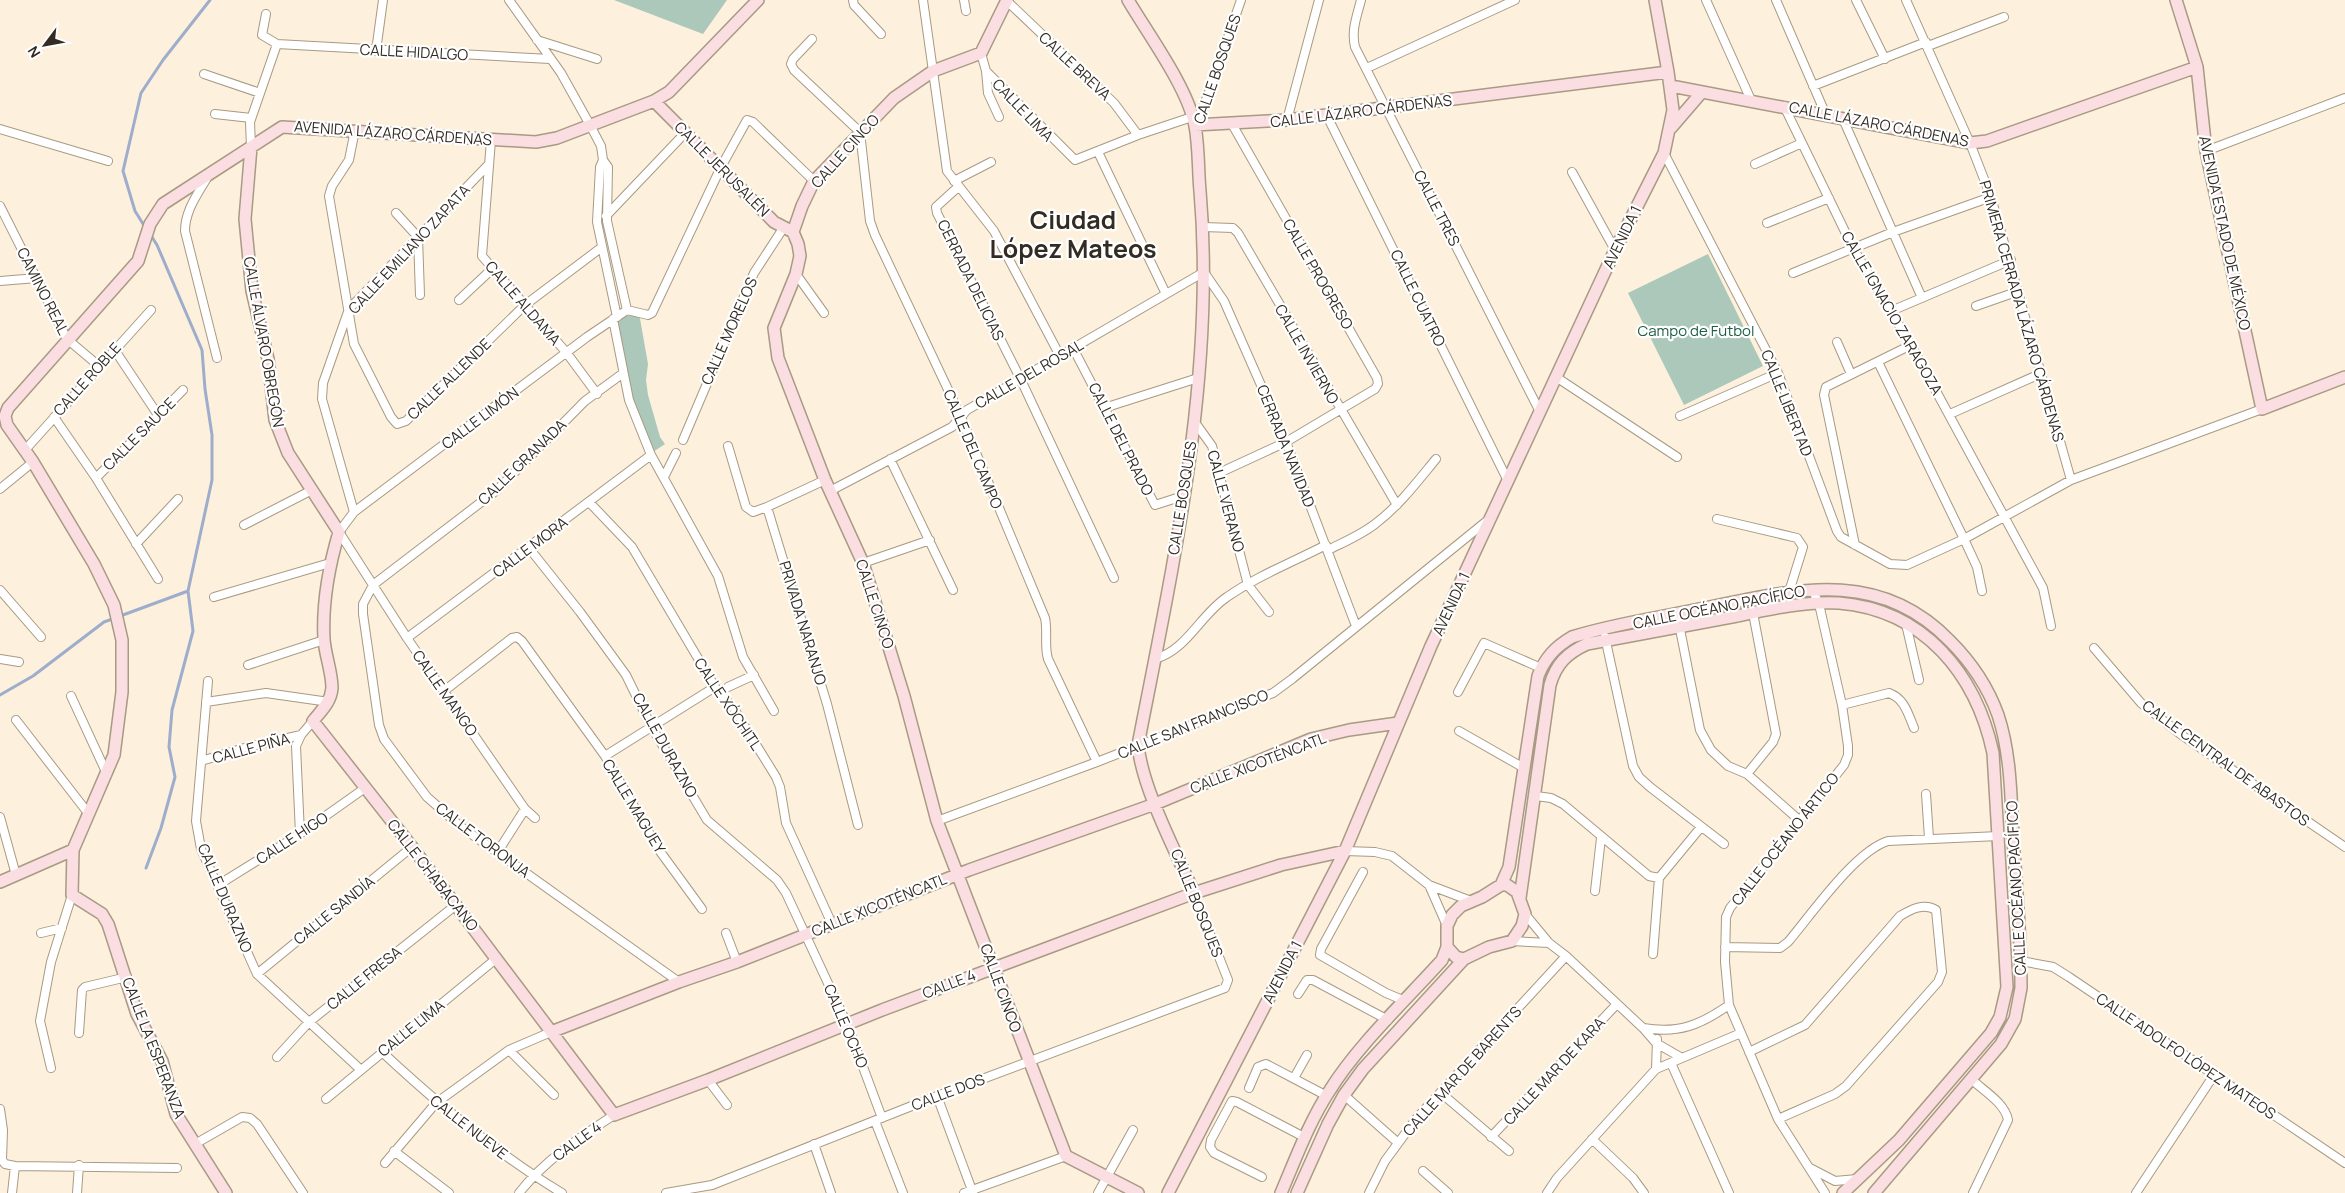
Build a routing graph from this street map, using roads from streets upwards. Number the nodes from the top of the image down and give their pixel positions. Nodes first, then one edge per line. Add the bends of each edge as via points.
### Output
1 (383, 0) edge
2 (509, 0) edge
3 (758, 0) edge
4 (853, 0) edge
5 (923, 0) edge
6 (964, 0) edge
7 (1128, 0) edge
8 (1241, 0) edge
9 (1319, 0) edge
10 (1361, 0) edge
11 (1515, 0) edge
12 (1655, 0) edge
13 (1706, 0) edge
14 (1776, 0) edge
15 (1856, 0) edge
16 (1906, 0) edge
17 (2176, 0) edge
18 (1007, 1) edge
19 (966, 11) dead end
20 (266, 14) dead end
21 (2004, 17) dead end
22 (881, 34) dead end
23 (812, 39) dead end
24 (537, 40) junction
25 (277, 44) junction
26 (1927, 44) junction
27 (376, 51) junction
28 (981, 53) junction
29 (1885, 58) junction
30 (550, 59) junction
31 (597, 59) dead end
32 (2197, 67) junction
33 (1366, 68) junction
34 (933, 71) junction
35 (986, 72) junction
36 (1668, 72) junction
37 (204, 74) dead end
38 (1671, 86) junction
39 (1813, 86) junction
40 (1702, 92) junction
41 (260, 93) junction
42 (2345, 98) edge
43 (1751, 100) junction
44 (654, 101) junction
45 (1784, 106) junction
46 (1386, 109) junction
47 (215, 114) dead end
48 (1826, 115) junction
49 (1328, 116) junction
50 (999, 117) dead end
51 (251, 118) junction
52 (1843, 119) junction
53 (1287, 120) junction
54 (1193, 121) junction
55 (590, 124) junction
56 (1232, 124) junction
57 (0, 129) edge
58 (355, 130) junction
59 (1670, 130) junction
60 (686, 132) junction
61 (860, 132) junction
62 (1138, 135) junction
63 (491, 140) junction
64 (1802, 143) junction
65 (1970, 143) junction
66 (251, 147) junction
67 (2206, 151) junction
68 (1098, 152) junction
69 (1664, 153) junction
70 (603, 160) junction
71 (108, 161) dead end
72 (991, 162) dead end
73 (489, 164) junction
74 (1755, 164) dead end
75 (721, 167) junction
76 (1572, 172) dead end
77 (208, 176) junction
78 (814, 181) junction
79 (956, 184) junction
80 (1991, 197) junction
81 (1829, 198) junction
82 (0, 206) edge
83 (396, 213) dead end
84 (597, 216) junction
85 (607, 216) junction
86 (1768, 223) dead end
87 (1203, 227) junction
88 (789, 229) junction
89 (1893, 232) junction
90 (418, 237) junction
91 (602, 247) junction
92 (1851, 249) junction
93 (1615, 250) junction
94 (2010, 260) junction
95 (492, 269) junction
96 (1204, 272) junction
97 (1793, 273) dead end
98 (796, 274) junction
99 (37, 278) junction
100 (0, 281) edge
101 (2019, 291) junction
102 (1166, 294) junction
103 (420, 295) dead end
104 (1922, 298) junction
105 (459, 300) dead end
106 (525, 306) junction
107 (1976, 306) dead end
108 (349, 309) junction
109 (151, 310) dead end
110 (627, 310) junction
111 (1891, 311) junction
112 (824, 313) dead end
113 (615, 318) junction
114 (67, 340) junction
115 (1837, 342) dead end
116 (1912, 344) junction
117 (1073, 348) junction
118 (114, 349) junction
119 (566, 352) junction
120 (1060, 356) junction
121 (217, 358) dead end
122 (1878, 362) junction
123 (99, 366) junction
124 (1778, 373) junction
125 (2042, 373) junction
126 (622, 374) junction
127 (1851, 374) junction
128 (2345, 376) edge
129 (1556, 377) junction
130 (1198, 378) junction
131 (1020, 380) junction
132 (183, 390) dead end
133 (597, 394) junction
134 (1104, 408) junction
135 (2262, 408) junction
136 (1340, 411) junction
137 (1540, 412) junction
138 (1950, 414) junction
139 (158, 415) junction
140 (1680, 416) dead end
141 (54, 417) junction
142 (961, 418) junction
143 (1194, 421) junction
144 (683, 440) dead end
145 (1286, 442) junction
146 (728, 446) dead end
147 (25, 450) junction
148 (676, 453) dead end
149 (651, 455) junction
150 (1677, 457) dead end
151 (890, 459) junction
152 (1436, 460) dead end
153 (33, 462) junction
154 (1219, 472) junction
155 (664, 477) junction
156 (96, 478) junction
157 (825, 480) junction
158 (1508, 480) junction
159 (2071, 480) junction
160 (0, 489) edge
161 (312, 490) junction
162 (830, 491) junction
163 (1183, 496) junction
164 (178, 499) dead end
165 (589, 502) junction
166 (1397, 505) junction
167 (767, 507) junction
168 (354, 512) junction
169 (2005, 517) junction
170 (1490, 518) junction
171 (1717, 519) dead end
172 (244, 525) dead end
173 (339, 532) junction
174 (1964, 539) junction
175 (930, 540) junction
176 (136, 544) junction
177 (1854, 545) junction
178 (529, 548) junction
179 (1327, 548) junction
180 (330, 563) junction
181 (864, 564) junction
182 (1114, 578) dead end
183 (158, 580) dead end
184 (373, 585) junction
185 (1248, 585) junction
186 (1812, 589) junction
187 (0, 590) edge
188 (953, 590) dead end
189 (1789, 592) junction
190 (1982, 592) dead end
191 (214, 597) dead end
192 (1819, 604) junction
193 (1269, 612) dead end
194 (1752, 613) junction
195 (1677, 614) junction
196 (1906, 624) junction
197 (1356, 626) junction
198 (1679, 626) junction
199 (2051, 626) dead end
200 (1603, 629) junction
201 (41, 637) dead end
202 (407, 638) junction
203 (324, 640) junction
204 (1605, 641) junction
205 (2094, 648) dead end
206 (0, 659) edge
207 (1155, 659) junction
208 (19, 662) dead end
209 (248, 666) dead end
210 (1541, 668) junction
211 (754, 675) junction
212 (1919, 680) dead end
213 (208, 681) dead end
214 (728, 686) dead end
215 (714, 687) junction
216 (444, 691) junction
217 (1458, 692) dead end
218 (71, 696) dead end
219 (206, 702) junction
220 (329, 702) junction
221 (1842, 705) junction
222 (774, 710) dead end
223 (16, 720) dead end
224 (312, 721) junction
225 (1398, 724) junction
226 (652, 726) junction
227 (1914, 728) dead end
228 (1458, 732) dead end
229 (301, 735) junction
230 (1138, 745) junction
231 (604, 756) junction
232 (1526, 756) junction
233 (1541, 758) junction
234 (201, 762) junction
235 (1097, 762) junction
236 (1524, 768) junction
237 (107, 774) junction
238 (1748, 774) junction
239 (366, 788) junction
240 (1926, 794) dead end
241 (1536, 796) junction
242 (1155, 804) junction
243 (525, 809) junction
244 (88, 813) junction
245 (0, 817) edge
246 (535, 818) dead end
247 (1799, 820) junction
248 (937, 821) junction
249 (858, 825) dead end
250 (1701, 826) junction
251 (300, 834) junction
252 (1999, 836) junction
253 (1601, 838) junction
254 (1929, 838) junction
255 (1724, 844) dead end
256 (412, 847) junction
257 (2345, 847) edge
258 (73, 850) junction
259 (1344, 851) junction
260 (497, 853) junction
261 (1363, 872) dead end
262 (959, 874) junction
263 (16, 875) junction
264 (1659, 878) junction
265 (0, 882) edge
266 (218, 885) junction
267 (1429, 885) junction
268 (1501, 885) junction
269 (1594, 891) dead end
270 (1194, 893) junction
271 (72, 896) junction
272 (1520, 898) junction
273 (1471, 901) junction
274 (456, 905) junction
275 (702, 909) dead end
276 (1525, 914) junction
277 (832, 924) junction
278 (1447, 926) junction
279 (62, 928) junction
280 (41, 933) dead end
281 (726, 933) dead end
282 (806, 934) junction
283 (1512, 941) junction
284 (1550, 943) junction
285 (1447, 947) junction
286 (1725, 947) junction
287 (1652, 954) dead end
288 (1566, 956) junction
289 (497, 958) junction
290 (1464, 959) junction
291 (2021, 961) junction
292 (737, 962) junction
293 (994, 967) junction
294 (257, 974) junction
295 (126, 977) junction
296 (679, 982) junction
297 (1228, 985) joint
298 (1298, 994) dead end
299 (1405, 1001) junction
300 (1616, 1005) junction
301 (1729, 1005) junction
302 (1388, 1020) junction
303 (309, 1022) junction
304 (847, 1024) junction
305 (1643, 1028) junction
306 (1660, 1031) junction
307 (552, 1032) junction
308 (79, 1033) dead end
309 (1741, 1033) junction
310 (1656, 1043) junction
311 (509, 1050) junction
312 (382, 1052) junction
313 (1749, 1052) junction
314 (1307, 1055) dead end
315 (277, 1057) dead end
316 (1682, 1058) junction
317 (1028, 1061) junction
318 (1671, 1063) junction
319 (51, 1068) dead end
320 (1656, 1069) junction
321 (361, 1070) junction
322 (2214, 1075) junction
323 (1294, 1078) junction
324 (1971, 1079) junction
325 (708, 1080) junction
326 (1249, 1088) dead end
327 (1441, 1093) junction
328 (554, 1095) dead end
329 (1344, 1095) junction
330 (937, 1096) junction
331 (1326, 1096) junction
332 (326, 1098) dead end
333 (436, 1103) junction
334 (727, 1105) dead end
335 (0, 1108) edge
336 (614, 1115) junction
337 (1778, 1119) junction
338 (879, 1120) junction
339 (1133, 1130) dead end
340 (1304, 1137) junction
341 (1492, 1137) junction
342 (1592, 1139) junction
343 (1398, 1142) junction
344 (195, 1144) junction
345 (814, 1144) junction
346 (394, 1151) junction
347 (1509, 1151) dead end
348 (1066, 1156) junction
349 (385, 1163) dead end
350 (2345, 1163) edge
351 (15, 1166) junction
352 (79, 1166) junction
353 (1808, 1167) junction
354 (177, 1168) dead end
355 (1423, 1170) dead end
356 (533, 1175) junction
357 (1107, 1177) junction
358 (1262, 1177) dead end
359 (1860, 1178) junction
360 (973, 1191) edge
361 (1875, 1192) edge
362 (12, 1193) edge
363 (77, 1193) edge
364 (226, 1193) edge
365 (303, 1193) edge
366 (450, 1193) edge
367 (518, 1193) edge
368 (562, 1193) edge
369 (666, 1193) edge
370 (831, 1193) edge
371 (902, 1193) edge
372 (964, 1193) edge
373 (1098, 1193) edge
374 (1138, 1193) edge
375 (1168, 1193) edge
376 (1281, 1193) edge
377 (1297, 1193) edge
378 (1369, 1193) edge
379 (1448, 1193) edge
380 (1547, 1193) edge
381 (1644, 1193) edge
382 (1729, 1193) edge
383 (1825, 1193) edge
384 (1843, 1193) edge
385 (1973, 1193) edge
386 (2136, 1193) edge

1 - 27 street
2 - 24 street
3 - 44 street, AVENIDA LÁZARO CÁRDENAS via 669,92
4 - 22 street
5 - 34 street
6 - 19 street
7 - 54 street via 1183,93
8 - 54 street, CALLE BOSQUES via 1208,95
9 - 53 street
10 - 33 street, CALLE TRES via 1353,37
11 - 33 street
12 - 36 street, AVENIDA 1
13 - 43 street
14 - 39 street
15 - 29 street
16 - 26 street, PRIMERA CERRADA LÁZARO CÁRDENAS
17 - 32 street, AVENIDA ESTADO DE MÉXICO
18 - 28 street
18 - 62 street, CALLE BREVA via 1114,103
20 - 25 street via 262,35
21 - 26 street
23 - 61 street via 793,59 794,70
24 - 30 street
24 - 31 street
25 - 27 street, CALLE HIDALGO
25 - 41 street, CALLE ÁLVARO OBREGÓN
26 - 29 street
26 - 65 street, PRIMERA CERRADA LÁZARO CÁRDENAS
27 - 30 street, CALLE HIDALGO
28 - 34 street, CALLE CINCO
28 - 35 street, CALLE LIMA
29 - 39 street
30 - 55 street
32 - 65 street, CALLE LÁZARO CÁRDENAS via 1986,141
32 - 67 street, AVENIDA ESTADO DE MÉXICO
33 - 46 street, CALLE TRES
34 - 61 street, CALLE CINCO via 894,98
34 - 79 street via 948,171
35 - 50 street via 988,93
35 - 68 street, CALLE LIMA via 1074,160
36 - 38 street, AVENIDA 1
36 - 46 street, CALLE LÁZARO CÁRDENAS
37 - 41 street
38 - 40 street, CALLE LÁZARO CÁRDENAS
38 - 59 street, AVENIDA 1 via 1673,110
39 - 48 street
40 - 43 street, CALLE LÁZARO CÁRDENAS
40 - 59 street
41 - 51 street, CALLE ÁLVARO OBREGÓN
42 - 67 street
43 - 45 street, CALLE LÁZARO CÁRDENAS
44 - 55 street, AVENIDA LÁZARO CÁRDENAS
44 - 60 street, CALLE JERUSALÉN
45 - 48 street, CALLE LÁZARO CÁRDENAS
45 - 64 street, CALLE IGNACIO ZARAGOZA
46 - 49 street, CALLE LÁZARO CÁRDENAS
46 - 137 street, CALLE TRES
47 - 51 street
48 - 52 street, CALLE LÁZARO CÁRDENAS
49 - 53 street, CALLE LÁZARO CÁRDENAS
49 - 158 street, CALLE CUATRO
51 - 66 street, CALLE ÁLVARO OBREGÓN
52 - 65 street, CALLE LÁZARO CÁRDENAS
52 - 89 street
53 - 56 street, CALLE LÁZARO CÁRDENAS
54 - 56 street, CALLE LÁZARO CÁRDENAS
54 - 62 street
54 - 87 street, CALLE BOSQUES
55 - 63 street, AVENIDA LÁZARO CÁRDENAS via 546,140
55 - 70 street via 601,146
56 - 136 street, CALLE PROGRESO via 1377,378 1375,389
57 - 71 street
58 - 63 street, AVENIDA LÁZARO CÁRDENAS
58 - 66 street, AVENIDA LÁZARO CÁRDENAS via 288,126
58 - 108 street, CALLE ALLENDE via 350,160 329,196
59 - 69 street, AVENIDA 1
60 - 75 street, CALLE JERUSALÉN
60 - 85 street
61 - 78 street, CALLE CINCO
61 - 142 street, CALLE DEL CAMPO via 873,228
62 - 68 street
63 - 73 street, CALLE ALDAMA
64 - 74 street
64 - 81 street, CALLE IGNACIO ZARAGOZA
65 - 80 street, PRIMERA CERRADA LÁZARO CÁRDENAS
66 - 77 street, AVENIDA LÁZARO CÁRDENAS
66 - 161 street, CALLE ÁLVARO OBREGÓN via 245,219 252,291 268,359 275,420 288,453
67 - 135 street, AVENIDA ESTADO DE MÉXICO
68 - 102 street
69 - 93 street, AVENIDA 1
69 - 124 street, CALLE LIBERTAD
70 - 84 street
70 - 85 street via 608,167
72 - 79 street
73 - 90 street, CALLE EMILIANO ZAPATA
73 - 95 street, CALLE ALDAMA via 482,256
75 - 78 street via 747,120
75 - 88 street, CALLE JERUSALÉN via 774,222
75 - 110 street via 652,313
76 - 93 street
77 - 114 street, AVENIDA LÁZARO CÁRDENAS via 164,204 150,224 138,261
77 - 121 street via 185,220 185,231
78 - 88 street, CALLE CINCO
79 - 120 street via 994,231
79 - 131 street, CERRADA DELICIAS via 936,207 937,212
80 - 89 street
80 - 94 street, PRIMERA CERRADA LÁZARO CÁRDENAS
81 - 86 street
81 - 92 street, CALLE IGNACIO ZARAGOZA
82 - 99 street, CAMINO REAL
83 - 90 street
84 - 85 street
84 - 91 street
85 - 110 street
87 - 96 street, CALLE BOSQUES
87 - 136 street, CALLE INVIERNO via 1233,228 1238,233
88 - 98 street, CALLE CINCO via 798,244 800,256
88 - 144 street, CALLE MORELOS via 754,273
89 - 92 street
89 - 104 street
90 - 103 street
90 - 108 street, CALLE EMILIANO ZAPATA
91 - 106 street, CALLE ALLENDE
91 - 113 street
92 - 97 street
92 - 111 street, CALLE IGNACIO ZARAGOZA
93 - 129 street, AVENIDA 1
94 - 101 street, PRIMERA CERRADA LÁZARO CÁRDENAS
94 - 104 street
95 - 105 street
95 - 106 street, CALLE ALDAMA
96 - 102 street, CALLE DEL ROSAL
96 - 130 street, CALLE BOSQUES
96 - 145 street, CERRADA NAVIDAD via 1224,300
98 - 112 street
98 - 157 street, CALLE CINCO via 774,328 775,341 778,358
99 - 100 street
99 - 114 street, CAMINO REAL
101 - 107 street
101 - 125 street, PRIMERA CERRADA LÁZARO CÁRDENAS
102 - 117 street, CALLE DEL ROSAL
104 - 111 street
106 - 108 street, CALLE ALLENDE via 406,421 397,424 358,354
106 - 119 street, CALLE ALDAMA
108 - 168 street, CALLE EMILIANO ZAPATA via 323,383 322,399
109 - 118 street, CALLE ROBLE
110 - 113 street, CALLE LIMÓN
111 - 116 street, CALLE IGNACIO ZARAGOZA
113 - 119 street, CALLE LIMÓN
113 - 126 street
114 - 123 street, CAMINO REAL
114 - 147 street, AVENIDA LÁZARO CÁRDENAS via 4,416
115 - 127 street
116 - 122 street
116 - 138 street, CALLE IGNACIO ZARAGOZA
117 - 120 street, CALLE DEL ROSAL
117 - 134 street, CALLE DEL PRADO
118 - 123 street, CALLE ROBLE
118 - 139 street
119 - 133 street, CALLE ALDAMA
119 - 168 street, CALLE LIMÓN
120 - 131 street, CALLE DEL ROSAL
122 - 127 street
122 - 174 street
123 - 141 street, CALLE ROBLE
124 - 140 street
124 - 177 street, CALLE LIBERTAD via 1838,531 1841,537
125 - 138 street
125 - 159 street, PRIMERA CERRADA LÁZARO CÁRDENAS
126 - 133 street, CALLE GRANADA
126 - 149 street
127 - 177 street via 1826,387 1824,395
128 - 135 street
129 - 137 street, AVENIDA 1
129 - 150 street
130 - 134 street
130 - 143 street, CALLE BOSQUES
131 - 142 street, CALLE DEL ROSAL via 967,410
131 - 182 street
132 - 139 street, CALLE SAUCE
133 - 184 street, CALLE GRANADA via 585,401 497,490
134 - 163 street, CALLE DEL PRADO via 1155,505
135 - 159 street
136 - 145 street, CALLE PROGRESO
136 - 166 street, CALLE INVIERNO
137 - 158 street, AVENIDA 1
138 - 169 street, CALLE IGNACIO ZARAGOZA
139 - 156 street, CALLE SAUCE
141 - 147 street, CALLE ROBLE
141 - 156 street, CALLE SAUCE
142 - 151 street, CALLE DEL ROSAL via 952,428
142 - 235 street, CALLE DEL CAMPO via 1044,618 1048,659
143 - 154 street, CALLE VERANO via 1212,446
143 - 163 street, CALLE BOSQUES
145 - 154 street, CALLE PROGRESO
145 - 179 street, CERRADA NAVIDAD
146 - 167 street via 746,507 753,512
147 - 153 street, AVENIDA LÁZARO CÁRDENAS
148 - 155 street
149 - 155 street
149 - 165 street, CALLE MORA
151 - 162 street, CALLE DEL ROSAL
151 - 175 street
152 - 166 street
153 - 160 street
153 - 237 street, AVENIDA LÁZARO CÁRDENAS via 94,564 114,605 122,640 120,712 114,755
154 - 185 street, CALLE VERANO
155 - 211 street via 718,576 740,649
156 - 176 street, CALLE SAUCE
157 - 162 street, CALLE CINCO
157 - 167 street
158 - 170 street, AVENIDA 1
159 - 169 street
161 - 172 street
161 - 173 street, CALLE ÁLVARO OBREGÓN
162 - 181 street, CALLE CINCO
163 - 207 street, CALLE BOSQUES
164 - 176 street
165 - 178 street, CALLE MORA
165 - 215 street, CALLE XÓCHITL via 632,547
166 - 179 street via 1359,535
167 - 249 street, PRIVADA NARANJO via 827,704
168 - 173 street, CALLE LIMÓN
169 - 174 street
169 - 199 street via 2043,588
170 - 197 street, CALLE SAN FRANCISCO
170 - 225 street, AVENIDA 1
171 - 189 street via 1797,538 1803,547
173 - 180 street
173 - 184 street, CALLE MANGO
174 - 177 street via 1900,566
174 - 190 street via 1977,567
175 - 181 street
175 - 188 street
176 - 183 street, CALLE SAUCE
178 - 202 street, CALLE MORA
178 - 226 street, CALLE DURAZNO via 626,675
179 - 185 street
179 - 197 street, CERRADA NAVIDAD
180 - 191 street
180 - 203 street
181 - 248 street, CALLE CINCO
184 - 202 street, CALLE MANGO
184 - 260 street, CALLE TORONJA via 363,604 363,614 379,725 384,739 427,797
185 - 193 street
185 - 207 street via 1226,597 1176,650
186 - 189 street, CALLE OCÉANO PACÍFICO
186 - 192 street, CALLE OCÉANO ÁRTICO
186 - 291 street, CALLE OCÉANO PACÍFICO via 1855,590 1901,605 1940,631 1975,670 1988,693 1997,712 2007,752
187 - 201 street
189 - 195 street, CALLE OCÉANO PACÍFICO
192 - 194 street, CALLE OCÉANO PACÍFICO
192 - 196 street, CALLE OCÉANO PACÍFICO via 1838,603 1866,608
192 - 221 street, CALLE OCÉANO ÁRTICO
194 - 198 street, CALLE OCÉANO PACÍFICO
194 - 238 street via 1776,734
195 - 198 street
195 - 200 street, CALLE OCÉANO PACÍFICO
196 - 212 street
196 - 252 street, CALLE OCÉANO PACÍFICO via 1927,637 1961,672 1982,713 1993,753
197 - 230 street, CALLE SAN FRANCISCO via 1273,692
198 - 204 street, CALLE OCÉANO PACÍFICO
198 - 238 street via 1705,741 1728,766
200 - 204 street
200 - 210 street, CALLE OCÉANO PACÍFICO via 1572,637 1560,644
202 - 216 street, CALLE MANGO
203 - 209 street
203 - 220 street via 332,689
204 - 233 street, CALLE OCÉANO PACÍFICO via 1574,650 1554,672
204 - 250 street via 1632,766 1650,787
205 - 257 street, CALLE CENTRAL DE ABASTOS via 2141,703 2183,736
206 - 208 street
207 - 230 street, CALLE BOSQUES
210 - 217 street via 1484,643
210 - 232 street, CALLE OCÉANO PACÍFICO
211 - 214 street
211 - 222 street
213 - 219 street, CALLE DURAZNO
215 - 226 street
215 - 277 street, CALLE XÓCHITL via 734,709 776,777 786,823
216 - 231 street, CALLE MAGUEY via 501,645 517,637
216 - 243 street, CALLE MANGO
218 - 237 street
219 - 220 street via 266,693
219 - 234 street, CALLE DURAZNO
220 - 224 street
221 - 227 street via 1889,694 1897,696
221 - 247 street, CALLE OCÉANO ÁRTICO via 1848,756
223 - 244 street
224 - 229 street
224 - 239 street, CALLE CHABACANO
225 - 242 street, CALLE XICOTÉNCATL via 1349,730 1311,740
225 - 259 street, AVENIDA 1
226 - 231 street
226 - 282 street, CALLE DURAZNO via 707,820 777,880
228 - 236 street
229 - 234 street, CALLE PIÑA
229 - 251 street via 296,746
230 - 235 street, CALLE SAN FRANCISCO
230 - 242 street, CALLE BOSQUES
231 - 275 street, CALLE MAGUEY via 659,850
232 - 233 street
232 - 236 street, CALLE OCÉANO PACÍFICO
233 - 241 street, CALLE OCÉANO PACÍFICO
234 - 266 street, CALLE DURAZNO via 196,821 201,849
235 - 248 street, CALLE SAN FRANCISCO
236 - 268 street, CALLE OCÉANO PACÍFICO via 1509,867
237 - 244 street, AVENIDA LÁZARO CÁRDENAS
238 - 247 street
239 - 251 street, CALLE HIGO
239 - 256 street, CALLE CHABACANO
240 - 254 street
241 - 253 street via 1563,804
241 - 272 street, CALLE OCÉANO PACÍFICO
242 - 262 street, CALLE XICOTÉNCATL
242 - 270 street, CALLE BOSQUES
243 - 246 street, CALLE MANGO
243 - 260 street
244 - 258 street, AVENIDA LÁZARO CÁRDENAS
245 - 263 street
247 - 286 street, CALLE OCÉANO ÁRTICO via 1730,908 1726,917
248 - 262 street, CALLE CINCO
250 - 255 street
250 - 264 street
251 - 266 street, CALLE HIGO
252 - 254 street
252 - 359 street, CALLE OCÉANO PACÍFICO via 2007,987 2000,1017 1991,1033 1899,1140
253 - 264 street via 1649,876
253 - 269 street
254 - 286 street via 1888,841 1869,849 1780,948
256 - 274 street, CALLE CHABACANO
256 - 294 street, CALLE SANDÍA
258 - 263 street
258 - 271 street
259 - 267 street, CALLE 4 via 1392,856
259 - 270 street, CALLE 4 via 1281,865
259 - 375 street, AVENIDA 1
260 - 296 street, CALLE TORONJA
261 - 299 street via 1320,955
262 - 277 street, CALLE XICOTÉNCATL
262 - 293 street, CALLE CINCO
263 - 265 street
264 - 287 street
266 - 294 street, CALLE DURAZNO
267 - 273 street, CALLE 4
267 - 278 street, CALLE 4
268 - 272 street via 1512,888
268 - 273 street
270 - 293 street, CALLE 4
270 - 297 street, CALLE BOSQUES
271 - 279 street
271 - 295 street, CALLE LA ESPERANZA via 102,914
272 - 276 street
273 - 278 street via 1452,915
274 - 289 street, CALLE CHABACANO
274 - 303 street, CALLE FRESA
276 - 283 street via 1522,926
276 - 284 street
277 - 282 street, CALLE XICOTÉNCATL
278 - 285 street
279 - 280 street
279 - 319 street via 51,962 40,1020
281 - 292 street
282 - 292 street, CALLE XICOTÉNCATL
282 - 304 street, CALLE OCHO
283 - 284 street
283 - 290 street
284 - 288 street
285 - 290 street via 1456,957
285 - 299 street via 1442,960
286 - 301 street, CALLE OCÉANO ÁRTICO
288 - 300 street
288 - 327 street, CALLE MAR DE BARENTS
289 - 307 street, CALLE CHABACANO
289 - 312 street, CALLE LIMA
290 - 329 street via 1364,1068
291 - 322 street, CALLE ADOLFO LÓPEZ MATEOS via 2053,967
291 - 324 street, CALLE OCÉANO PACÍFICO via 2021,988 2015,1019 2001,1044
292 - 296 street, CALLE XICOTÉNCATL
293 - 304 street, CALLE 4
293 - 317 street, CALLE CINCO
294 - 303 street, CALLE DURAZNO
295 - 308 street via 82,990
295 - 344 street, CALLE LA ESPERANZA via 138,1014 162,1061 173,1105
296 - 307 street, CALLE XICOTÉNCATL
297 - 317 street, CALLE DOS
298 - 302 street via 1307,980 1313,980
299 - 302 street
300 - 305 street
300 - 341 street, CALLE MAR DE KARA
301 - 306 street via 1692,1026
301 - 309 street, CALLE OCÉANO ÁRTICO
302 - 331 street via 1346,1067
303 - 315 street, CALLE FRESA
303 - 321 street, CALLE DURAZNO
304 - 325 street, CALLE 4
304 - 338 street, CALLE OCHO
305 - 306 street
305 - 310 street
306 - 310 street
307 - 311 street, CALLE XICOTÉNCATL
307 - 336 street, CALLE CHABACANO
309 - 313 street, CALLE OCÉANO ÁRTICO
309 - 316 street
310 - 316 street
310 - 320 street
311 - 328 street
311 - 333 street, CALLE XICOTÉNCATL
312 - 321 street, CALLE LIMA
312 - 333 street, CALLE NUEVE
313 - 337 street, CALLE OCÉANO ÁRTICO
313 - 337 street via 1805,1025 1900,916 1913,908 1931,907 1936,910 1942,972 1938,982 1846,1086
314 - 323 street
316 - 318 street
317 - 330 street, CALLE DOS
317 - 348 street, CALLE CINCO
318 - 320 street
318 - 382 street
320 - 342 street
321 - 332 street, CALLE LIMA
322 - 350 street, CALLE ADOLFO LÓPEZ MATEOS
322 - 386 street
323 - 326 street via 1261,1064
323 - 331 street
324 - 361 street, CALLE OCÉANO PACÍFICO
324 - 385 street via 2006,1112 2008,1120
325 - 334 street
325 - 336 street, CALLE 4
327 - 341 street, CALLE MAR DE KARA
327 - 343 street, CALLE MAR DE BARENTS
329 - 343 street
329 - 377 street
330 - 338 street, CALLE DOS
330 - 360 street
331 - 340 street
333 - 346 street, CALLE XICOTÉNCATL
333 - 356 street, CALLE NUEVE
335 - 351 street via 4,1130 3,1163
336 - 356 street, CALLE 4 via 562,1150
337 - 353 street, CALLE OCÉANO ÁRTICO
338 - 345 street, CALLE DOS
338 - 371 street, CALLE OCHO
339 - 357 street
340 - 358 street via 1232,1101 1210,1148
340 - 376 street
341 - 347 street, CALLE MAR DE KARA
342 - 380 street
342 - 381 street
343 - 378 street, CALLE MAR DE BARENTS
344 - 364 street, CALLE LA ESPERANZA
344 - 365 street via 242,1117 250,1118
345 - 369 street, CALLE DOS via 712,1184
345 - 370 street
346 - 349 street, CALLE XICOTÉNCATL
346 - 366 street
348 - 357 street
348 - 360 street
351 - 352 street
351 - 362 street
352 - 354 street
352 - 363 street
353 - 359 street via 1835,1181
353 - 383 street, CALLE OCÉANO ÁRTICO
355 - 379 street
356 - 367 street, CALLE 4
356 - 368 street, CALLE NUEVE
357 - 373 street
357 - 374 street
359 - 361 street via 1871,1181
359 - 384 street, CALLE OCÉANO PACÍFICO
360 - 372 street

